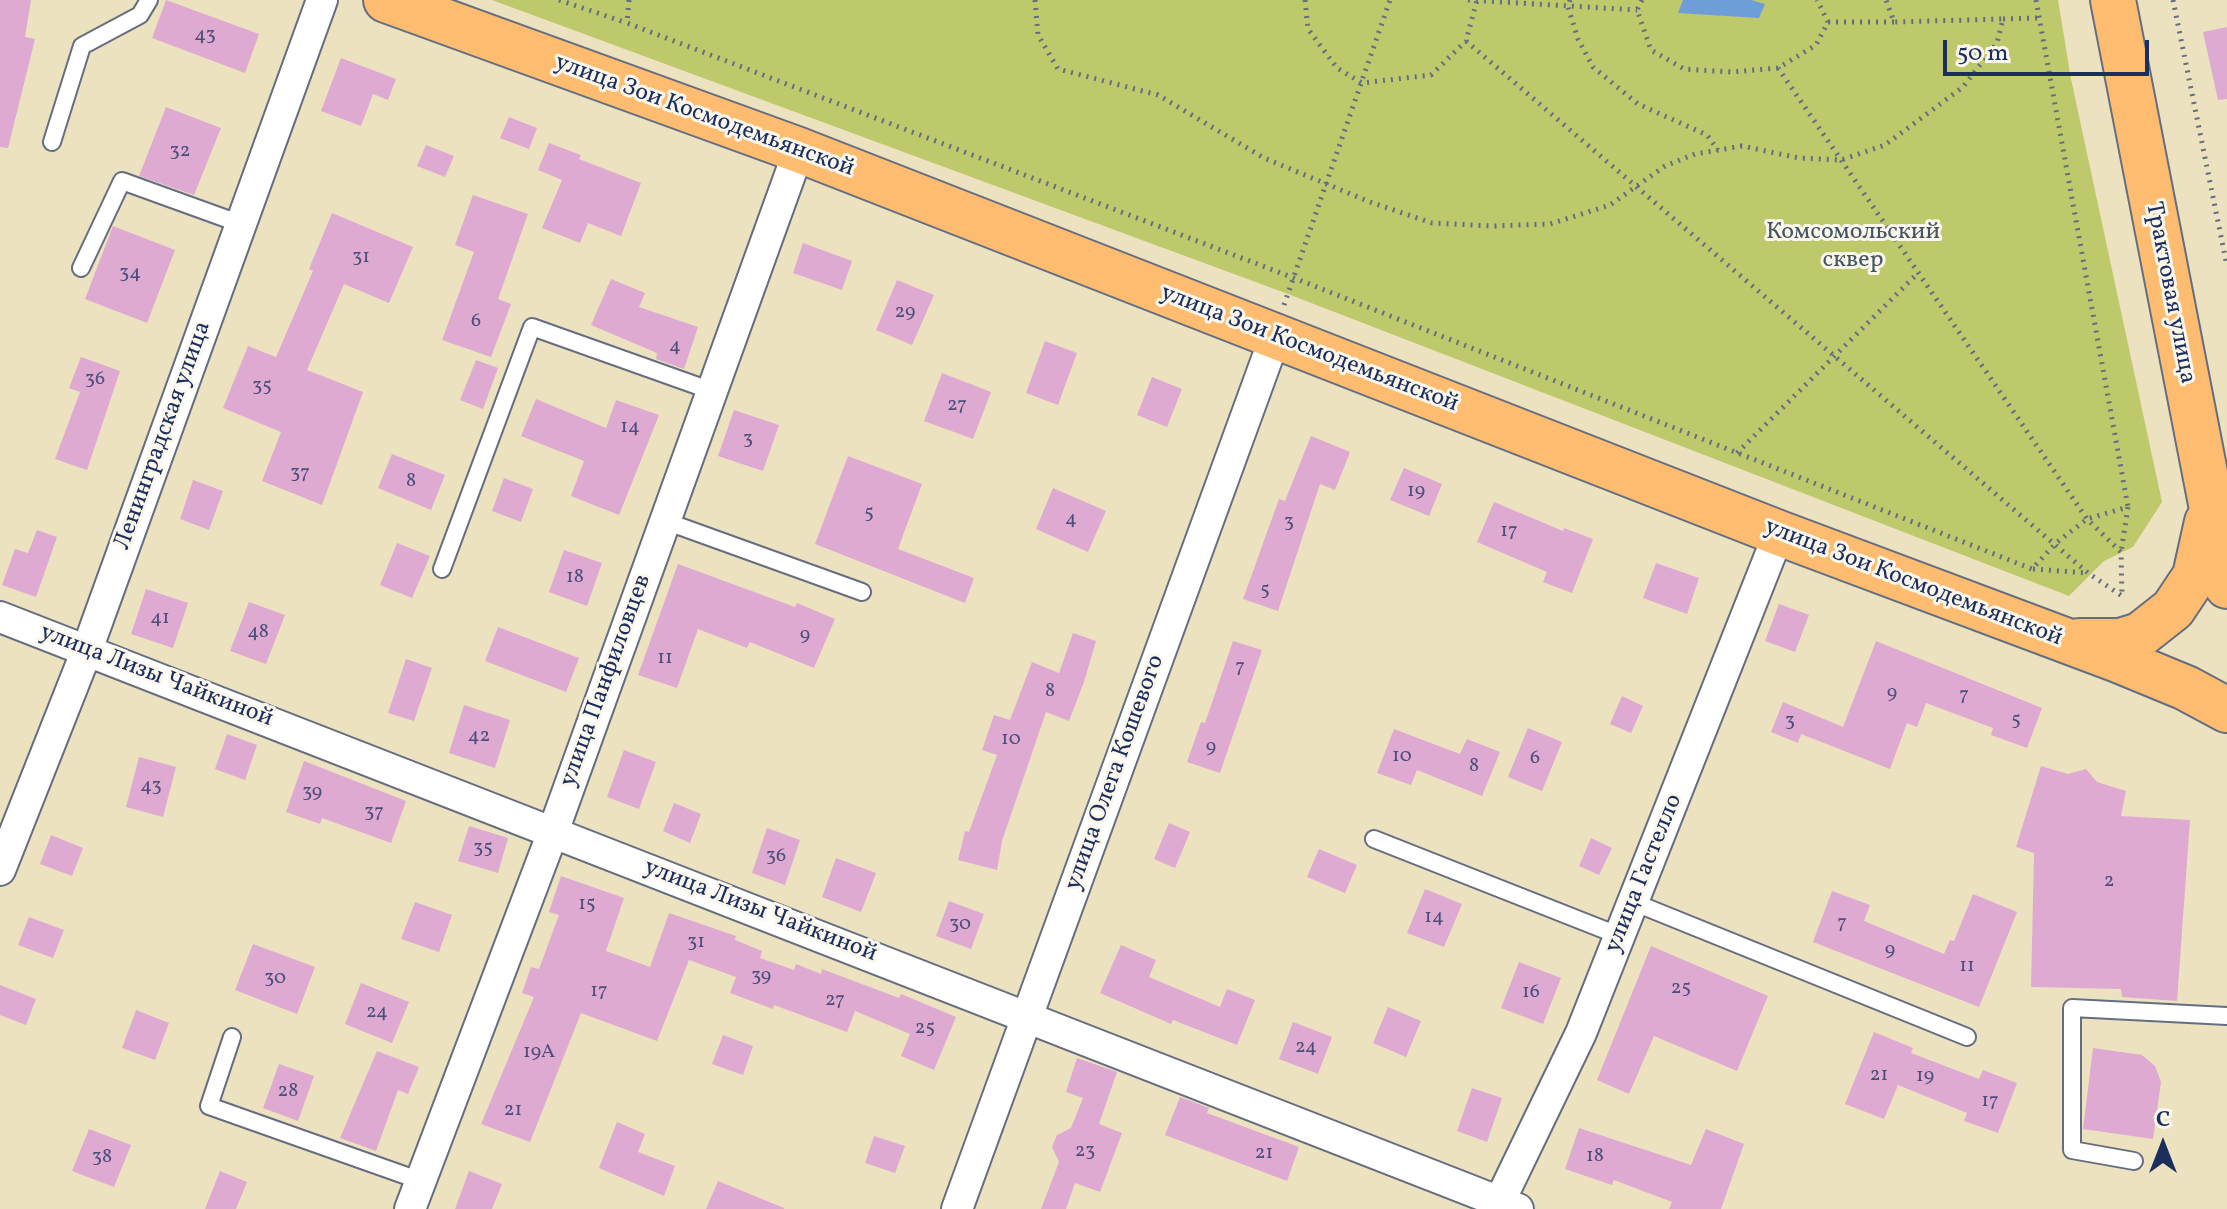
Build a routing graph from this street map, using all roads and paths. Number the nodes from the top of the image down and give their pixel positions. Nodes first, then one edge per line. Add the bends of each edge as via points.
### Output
1 (149, 0) edge
2 (322, 0) edge
3 (386, 0) edge
4 (559, 0) edge
5 (629, 0) edge
6 (1035, 0) edge
7 (1305, 0) edge
8 (1390, 0) edge
9 (1468, 0) edge
10 (1642, 0) edge
11 (1817, 0) edge
12 (1886, 0) edge
13 (2036, 0) edge
14 (2113, 0) edge
15 (2173, 0) edge
16 (1478, 1) edge
17 (1569, 4) edge
18 (1637, 10) junction
19 (2038, 18) junction
20 (2003, 19) junction
21 (1828, 22) junction
22 (1894, 22) junction
23 (627, 23) junction
24 (1466, 41) junction
25 (1778, 68) junction
26 (1362, 83) junction
27 (52, 142) dead end
28 (799, 150) junction
29 (1718, 150) junction
30 (1841, 160) junction
31 (1327, 184) junction
32 (1638, 187) junction
33 (241, 224) junction
34 (2227, 266) edge
35 (81, 268) dead end
36 (1918, 273) junction
37 (1294, 278) junction
38 (1275, 337) junction
39 (1835, 355) junction
40 (712, 391) junction
41 (1737, 453) junction
42 (2207, 483) junction
43 (2128, 507) junction
44 (2087, 519) junction
45 (665, 521) junction
46 (1779, 533) junction
47 (2056, 543) junction
48 (2121, 552) junction
49 (442, 569) dead end
50 (2032, 569) junction
51 (2088, 573) junction
52 (2227, 586) edge
53 (862, 592) dead end
54 (0, 617) edge
55 (2061, 640) junction
56 (87, 650) junction
57 (2227, 710) edge
58 (553, 832) junction
59 (1374, 839) dead end
60 (0, 870) edge
61 (1633, 902) junction
62 (1620, 936) junction
63 (1028, 1016) junction
64 (2227, 1016) edge
65 (232, 1037) dead end
66 (1967, 1037) dead end
67 (2134, 1161) dead end
68 (421, 1181) junction
69 (1505, 1207) edge
70 (410, 1209) edge
71 (957, 1209) edge

1 - 27 lane via 140,15 82,46
2 - 33 street, Ленинградская улица
3 - 28 main road, улица Зои Космодемьянской
4 - 23 path
5 - 23 path
6 - 31 path via 1038,35 1058,69 1158,95 1264,158
7 - 26 path via 1308,29 1337,68
8 - 26 path
9 - 16 path
10 - 18 path
11 - 21 path
12 - 22 path
13 - 19 path
14 - 42 main road, Трактовая улица
15 - 34 path
16 - 17 path
16 - 24 path
17 - 18 path
17 - 29 path via 1578,39 1593,67 1638,104 1707,135
18 - 25 path via 1651,50 1684,69
19 - 20 path
19 - 43 path
20 - 22 path
20 - 30 path via 1997,43 1963,87 1885,145
21 - 22 path
21 - 25 path via 1816,45
23 - 37 path
24 - 26 path via 1431,75
24 - 32 path
25 - 30 path
26 - 31 path
28 - 38 main road, улица Зои Космодемьянской
28 - 40 street, улица Панфиловцев
29 - 30 path via 1742,146
29 - 32 path via 1665,166
30 - 36 path
31 - 32 path via 1432,223 1493,226 1550,224 1610,205
31 - 37 path
32 - 39 path
33 - 35 lane via 122,181
33 - 56 street, Ленинградская улица
36 - 39 path
36 - 44 path
37 - 38 path
37 - 41 path
38 - 46 main road, улица Зои Космодемьянской
38 - 63 street, улица Олега Кошевого
39 - 41 path
39 - 47 path
40 - 45 street, улица Панфиловцев
40 - 49 lane via 532,327
41 - 50 path
42 - 52 main road, Трактовая улица
42 - 55 main road via 2203,553 2173,609 2140,635 2120,641
43 - 44 path
43 - 48 path
44 - 47 path
44 - 48 path
45 - 53 lane
45 - 58 street, улица Панфиловцев
46 - 55 main road, улица Зои Космодемьянской
46 - 61 street, улица Гастелло
47 - 50 path
47 - 51 path
48 - 51 path via 2122,596
50 - 51 path
54 - 56 street, улица Лизы Чайкиной
55 - 57 main road, улица Зои Космодемьянской via 2186,688
56 - 58 street, улица Лизы Чайкиной
56 - 60 street, Ленинградская улица
58 - 63 street, улица Лизы Чайкиной
58 - 68 street, улица Панфиловцев
59 - 62 lane
61 - 62 street, улица Гастелло
61 - 66 lane
62 - 69 street, улица Гастелло
63 - 69 street, улица Лизы Чайкиной
63 - 71 street, улица Олега Кошевого
64 - 67 lane via 2072,1008 2072,1150
65 - 68 lane via 209,1106
68 - 70 street, улица Панфиловцев

